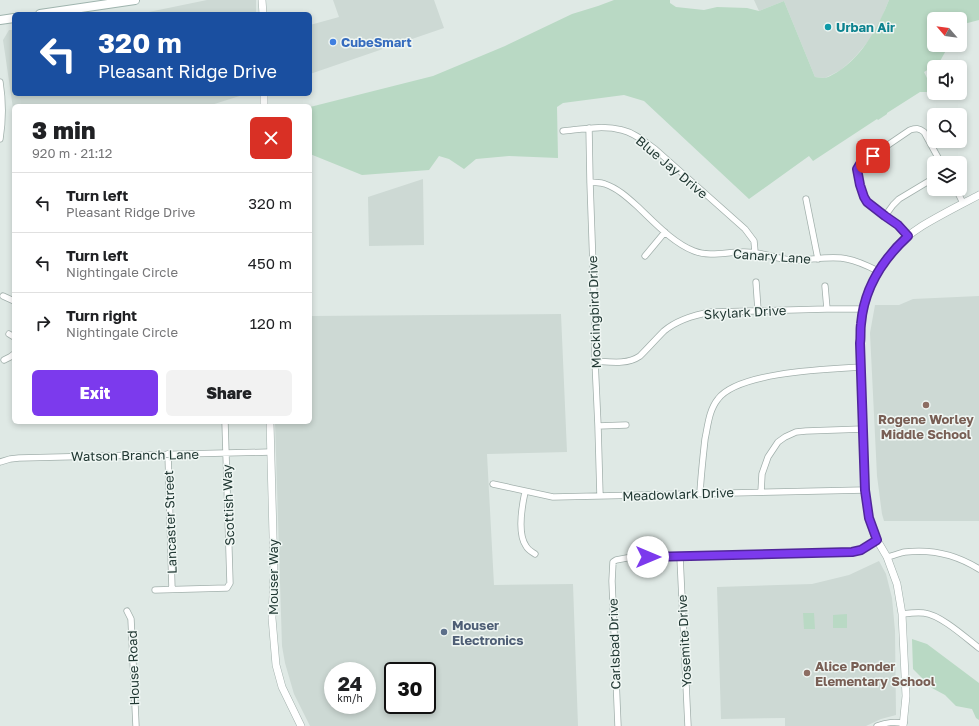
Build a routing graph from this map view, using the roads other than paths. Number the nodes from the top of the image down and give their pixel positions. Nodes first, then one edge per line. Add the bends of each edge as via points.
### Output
1 (135, 0) edge
2 (262, 0) edge
3 (54, 12) edge
4 (262, 12) edge
5 (12, 18) edge
6 (0, 20) edge
7 (0, 82) edge
8 (589, 128) junction
9 (563, 130) dead end
10 (0, 139) edge
11 (937, 156) edge
12 (590, 182) junction
13 (927, 182) edge
14 (979, 195) edge
15 (960, 196) edge
16 (806, 199) dead end
17 (963, 203) junction
18 (885, 216) junction
19 (665, 232) junction
20 (908, 236) junction
21 (755, 252) junction
22 (645, 256) dead end
23 (818, 259) junction
24 (878, 271) junction
25 (756, 282) dead end
26 (826, 286) dead end
27 (3, 296) dead end
28 (12, 300) edge
29 (827, 309) junction
30 (864, 309) junction
31 (758, 310) junction
32 (12, 356) edge
33 (4, 360) dead end
34 (595, 361) junction
35 (861, 367) junction
36 (225, 424) edge
37 (270, 424) edge
38 (626, 425) dead end
39 (598, 426) junction
40 (863, 429) junction
41 (270, 452) junction
42 (226, 453) junction
43 (168, 454) junction
44 (0, 462) edge
45 (493, 484) dead end
46 (865, 490) junction
47 (525, 492) junction
48 (761, 492) junction
49 (700, 493) junction
50 (600, 496) junction
51 (877, 540) junction
52 (535, 554) dead end
53 (680, 557) junction
54 (887, 558) junction
55 (979, 569) edge
56 (172, 589) junction
57 (155, 590) dead end
58 (127, 611) dead end
59 (902, 614) junction
60 (979, 648) edge
61 (903, 724) edge
62 (136, 726) edge
63 (301, 726) edge
64 (618, 726) edge
65 (688, 726) edge
66 (877, 726) edge

1 - 3 main road
2 - 4 street
5 - 6 main road
7 - 10 street via 3,121
8 - 9 street, Blue Jay Drive
8 - 12 street, Mockingbird Drive
8 - 21 street, Blue Jay Drive via 618,129 641,139 744,229 754,240
11 - 18 street via 924,132 916,128 860,164 857,169 864,197
12 - 19 street, Canary Lane via 602,183 625,195
12 - 34 street, Mockingbird Drive
13 - 18 street via 899,199
14 - 17 street
15 - 17 street
16 - 23 street
17 - 20 street
18 - 20 street
19 - 21 street, Canary Lane via 681,245 695,251
19 - 22 street
20 - 24 street
21 - 23 street, Canary Lane via 783,259
23 - 24 street, Canary Lane via 846,259 860,262
24 - 30 street via 867,295
25 - 31 street
26 - 29 street
27 - 28 street
29 - 30 street, Skylark Drive
29 - 31 street, Skylark Drive
30 - 35 street via 861,324
31 - 34 street, Skylark Drive via 694,315 664,331 636,359 621,362
32 - 33 street
34 - 39 street, Mockingbird Drive
35 - 40 street
35 - 49 street via 770,376 743,383 723,393 709,417
36 - 42 street, Scottish Way
37 - 41 street, Mouser Way
38 - 39 street
39 - 50 street, Mockingbird Drive
40 - 46 street
40 - 48 street via 796,432 785,437 778,442 764,465
41 - 42 street, Watson Branch Lane
41 - 63 street, Mouser Way via 274,573 272,618 276,665 282,687
42 - 43 street, Watson Branch Lane
42 - 56 street, Scottish Way via 230,580 227,588
43 - 44 street, Watson Branch Lane via 10,458
43 - 56 street, Lancaster Street
45 - 47 street, Meadowlark Drive
46 - 48 street, Meadowlark Drive
46 - 51 street via 869,518
47 - 50 street, Meadowlark Drive via 553,497
47 - 52 street via 521,529 526,547
48 - 49 street, Meadowlark Drive
49 - 50 street, Meadowlark Drive
51 - 53 street via 861,550 852,552
51 - 54 street
53 - 64 street, Carlsbad Drive via 632,557 613,562
53 - 65 street, Yosemite Drive
54 - 55 street via 904,552 928,551 959,558
54 - 59 street via 897,584
56 - 57 street
58 - 62 street, House Road via 131,619
59 - 60 street via 925,613 936,616
59 - 61 street via 906,696
61 - 66 street via 892,722

